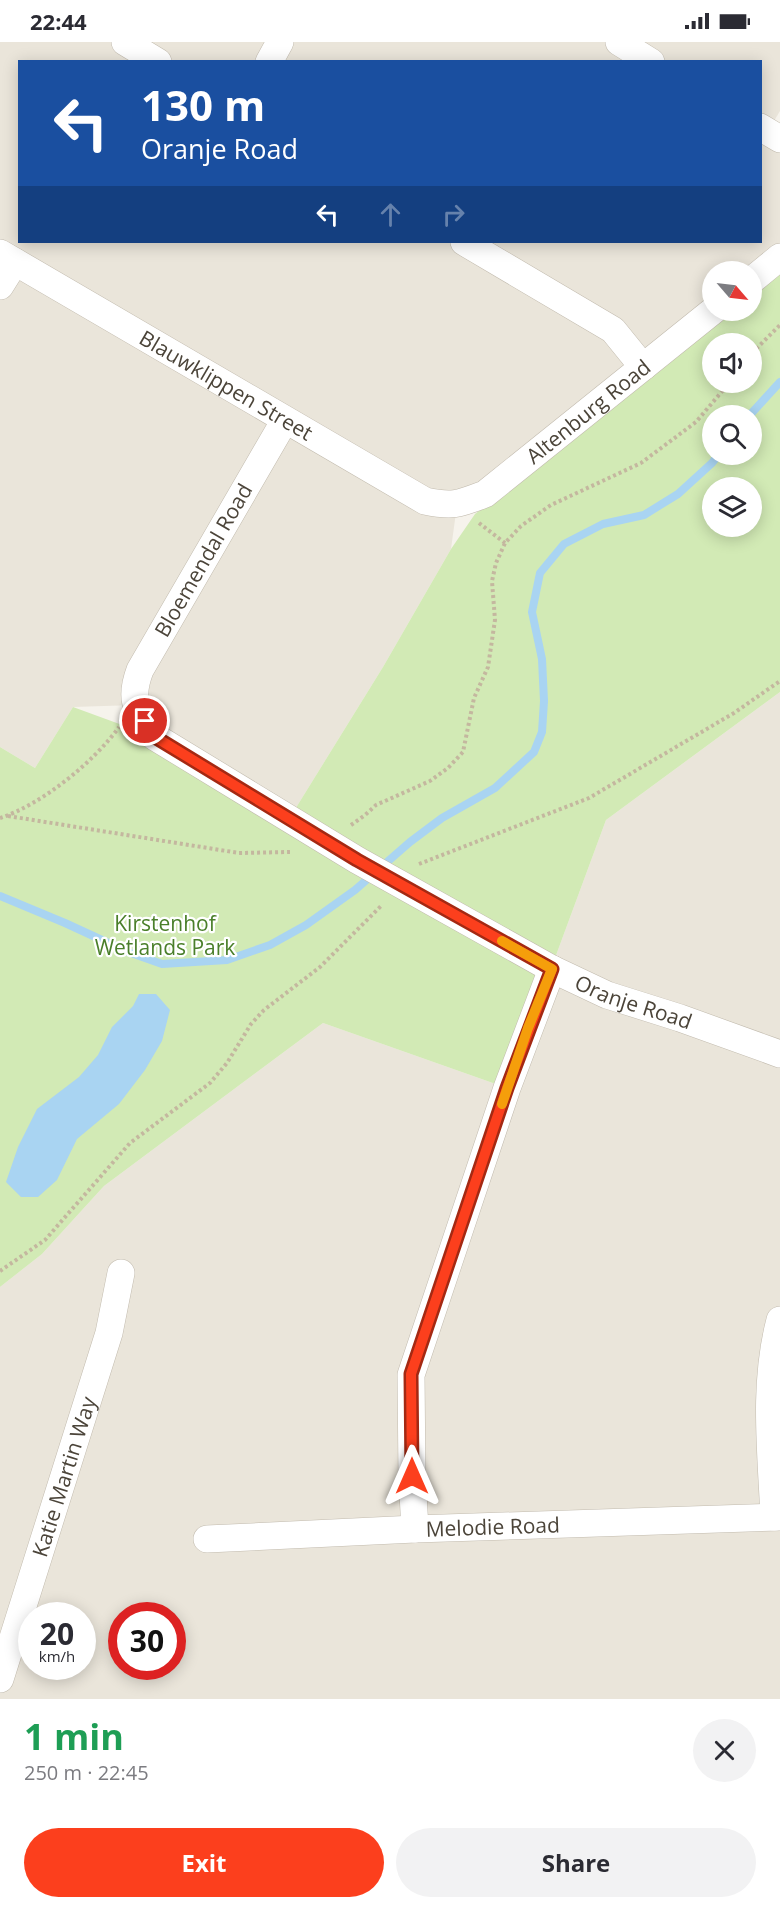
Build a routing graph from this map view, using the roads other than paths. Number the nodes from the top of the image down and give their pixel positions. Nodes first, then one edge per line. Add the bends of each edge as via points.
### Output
1 (125, 42) edge
2 (280, 42) edge
3 (619, 42) edge
4 (155, 60) edge
5 (270, 60) edge
6 (648, 60) edge
7 (762, 128) edge
8 (780, 139) edge
9 (466, 243) edge
10 (780, 257) edge
11 (7, 258) edge
12 (762, 272) edge
13 (0, 286) edge
14 (702, 320) edge
15 (643, 367) junction
16 (285, 420) junction
17 (457, 505) joint
18 (135, 705) joint
19 (552, 969) junction
20 (780, 1054) edge
21 (121, 1273) dead end
22 (780, 1320) edge
23 (777, 1517) edge
24 (415, 1529) junction
25 (207, 1539) dead end
26 (0, 1679) edge

1 - 4 street
2 - 5 street
3 - 6 street
7 - 8 street
9 - 15 street via 614,330
10 - 12 street
11 - 13 street
11 - 16 street, Blauwklippen Street
14 - 15 street, Altenburg Road
15 - 17 street, Altenburg Road via 485,494
16 - 17 street, Blauwklippen Street via 426,501
16 - 18 street, Bloemendal Road via 140,669 134,686
18 - 19 street, Oranje Road via 155,737 357,860
19 - 20 street, Oranje Road via 607,995
19 - 24 street via 411,1374
21 - 26 street, Katie Martin Way via 110,1333
22 - 23 street via 772,1348 769,1395
23 - 24 street, Melodie Road
24 - 25 street, Melodie Road

